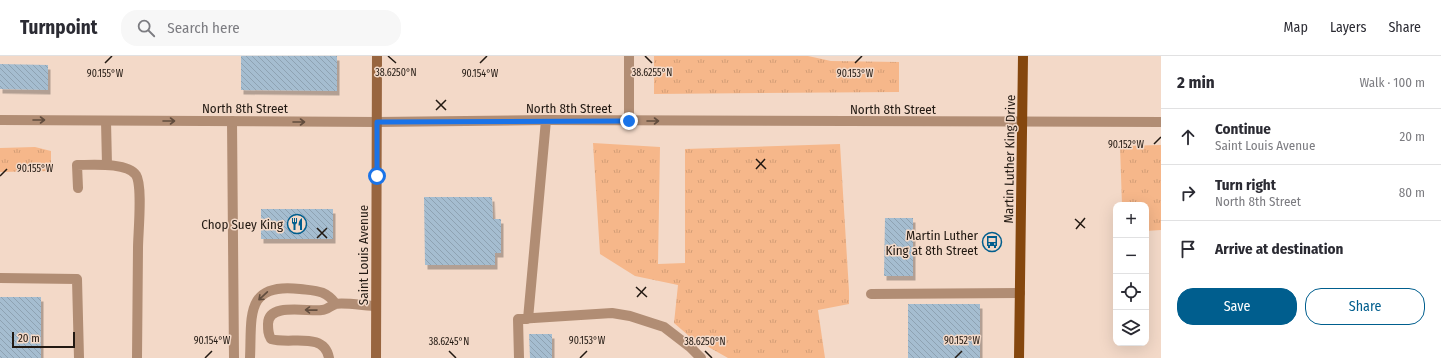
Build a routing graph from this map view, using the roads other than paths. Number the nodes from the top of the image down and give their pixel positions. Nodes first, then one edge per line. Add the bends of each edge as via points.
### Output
1 (377, 56) edge
2 (629, 56) edge
3 (1023, 56) edge
4 (0, 120) edge
5 (106, 120) junction
6 (546, 120) junction
7 (232, 121) junction
8 (629, 121) junction
9 (377, 122) junction
10 (1023, 122) junction
11 (1161, 122) edge
12 (107, 165) junction
13 (78, 188) dead end
14 (0, 278) edge
15 (1020, 293) junction
16 (871, 294) dead end
17 (336, 304) junction
18 (376, 306) junction
19 (528, 319) junction
20 (79, 358) edge
21 (138, 358) edge
22 (234, 358) edge
23 (250, 358) edge
24 (328, 358) edge
25 (376, 358) edge
26 (519, 358) edge
27 (701, 358) edge
28 (1019, 358) edge

1 - 9 street, Saint Louis Avenue
2 - 8 street
3 - 10 main road, Martin Luther King Drive
4 -> 5 street, North 8th Street
5 -> 7 street, North 8th Street
5 - 12 street
6 - 8 street, North 8th Street
6 - 9 street, North 8th Street
6 - 19 street
7 -> 9 street, North 8th Street
7 - 22 street
8 -> 10 street, North 8th Street
9 - 18 street, Saint Louis Avenue
10 - 11 street, North 8th Street
10 - 15 main road, Martin Luther King Drive
12 - 13 street via 77,165
12 - 21 street via 127,168 136,175 140,194
14 - 20 street via 78,279
15 - 16 street
15 - 28 main road, Martin Luther King Drive
17 - 18 street
17 -> 23 street via 321,292 290,288 278,288 261,295 252,314
17 -> 24 street via 322,310 277,311 271,315 268,322 268,335 271,339 320,343 326,348
18 - 25 street, Saint Louis Avenue
19 - 26 street via 518,319
19 - 27 street via 612,313 630,316 664,327

